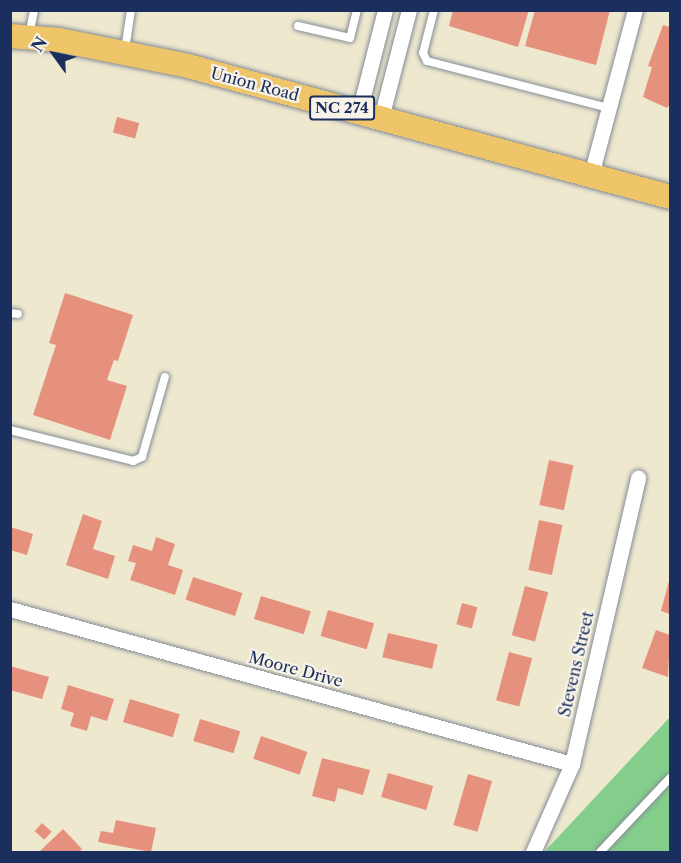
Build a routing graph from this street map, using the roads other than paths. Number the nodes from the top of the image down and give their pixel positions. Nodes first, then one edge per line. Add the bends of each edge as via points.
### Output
1 (34, 10) edge
2 (131, 10) edge
3 (357, 10) edge
4 (385, 10) edge
5 (409, 10) edge
6 (434, 10) edge
7 (635, 10) edge
8 (298, 27) dead end
9 (20, 37) edge
10 (125, 52) junction
11 (609, 108) junction
12 (370, 115) junction
13 (591, 175) junction
14 (670, 197) edge
15 (165, 377) dead end
16 (10, 430) edge
17 (638, 478) dead end
18 (10, 609) edge
19 (572, 764) junction
20 (670, 778) edge
21 (533, 852) edge
22 (600, 852) edge

1 - 9 lane
2 - 10 lane
3 - 8 lane via 350,38
4 - 12 street
5 - 12 street
6 - 11 lane via 423,53 427,61
7 - 11 street
9 - 10 main road, Union Road / NC 274
10 - 12 main road, Union Road / NC 274
11 - 13 street
12 - 13 main road, Union Road / NC 274
13 - 14 main road, Union Road / NC 274
15 - 16 lane via 142,457 133,461
17 - 19 street, Stevens Street
18 - 19 street, Moore Drive
19 - 21 street, Stevens Street
20 - 22 lane

